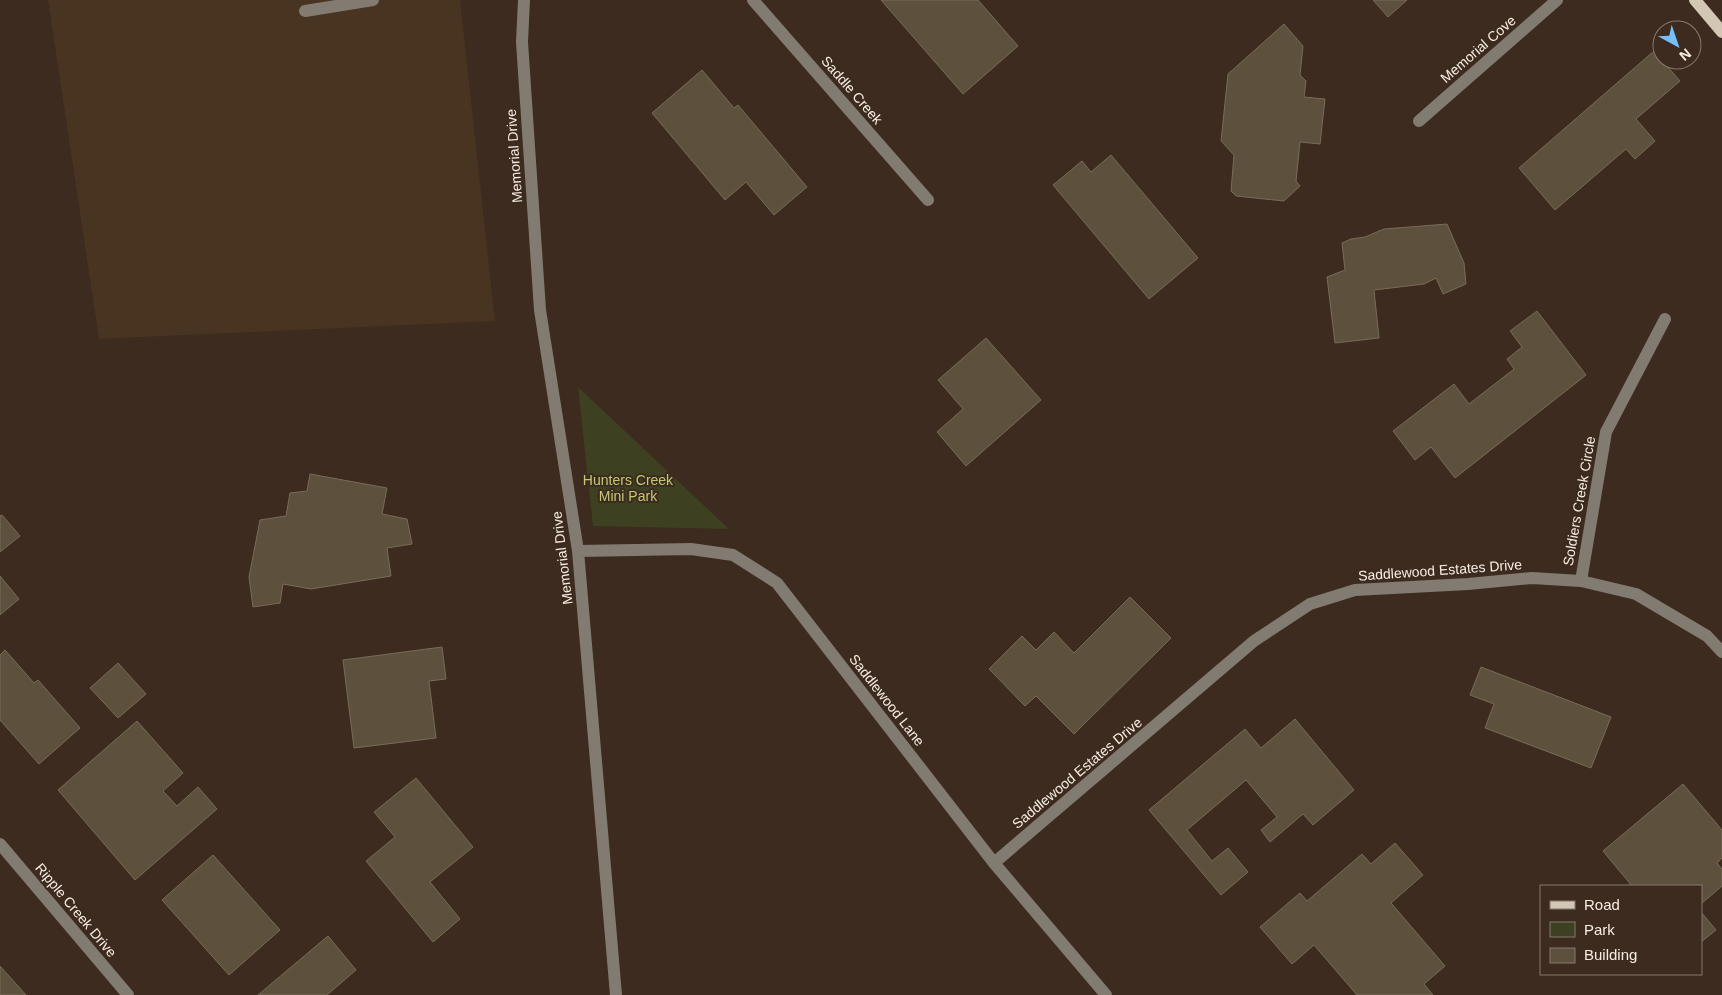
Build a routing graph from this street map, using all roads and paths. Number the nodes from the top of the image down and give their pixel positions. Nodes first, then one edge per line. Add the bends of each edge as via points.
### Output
1 (373, 0) edge
2 (524, 0) edge
3 (753, 0) edge
4 (1557, 0) edge
5 (1695, 0) edge
6 (305, 11) dead end
7 (1722, 32) edge
8 (1419, 121) dead end
9 (928, 200) dead end
10 (1665, 319) dead end
11 (578, 551) junction
12 (1581, 581) junction
13 (1722, 652) edge
14 (0, 844) edge
15 (994, 863) junction
16 (128, 995) edge
17 (616, 995) edge
18 (1106, 995) edge

1 - 6 street
2 - 11 street, Memorial Drive via 522,42 540,310
3 - 9 street, Saddle Creek
4 - 8 street, Memorial Cove
5 - 7 main road
10 - 12 street, Soldiers Creek Circle via 1606,432
11 - 15 street, Saddlewood Lane via 691,549 733,554 777,583
11 - 17 street, Memorial Drive
12 - 13 street, Saddlewood Estates Drive via 1636,594 1707,636
12 - 15 street, Saddlewood Estates Drive via 1532,578 1355,590 1310,604 1254,641
14 - 16 street, Ripple Creek Drive
15 - 18 street, Saddlewood Lane

